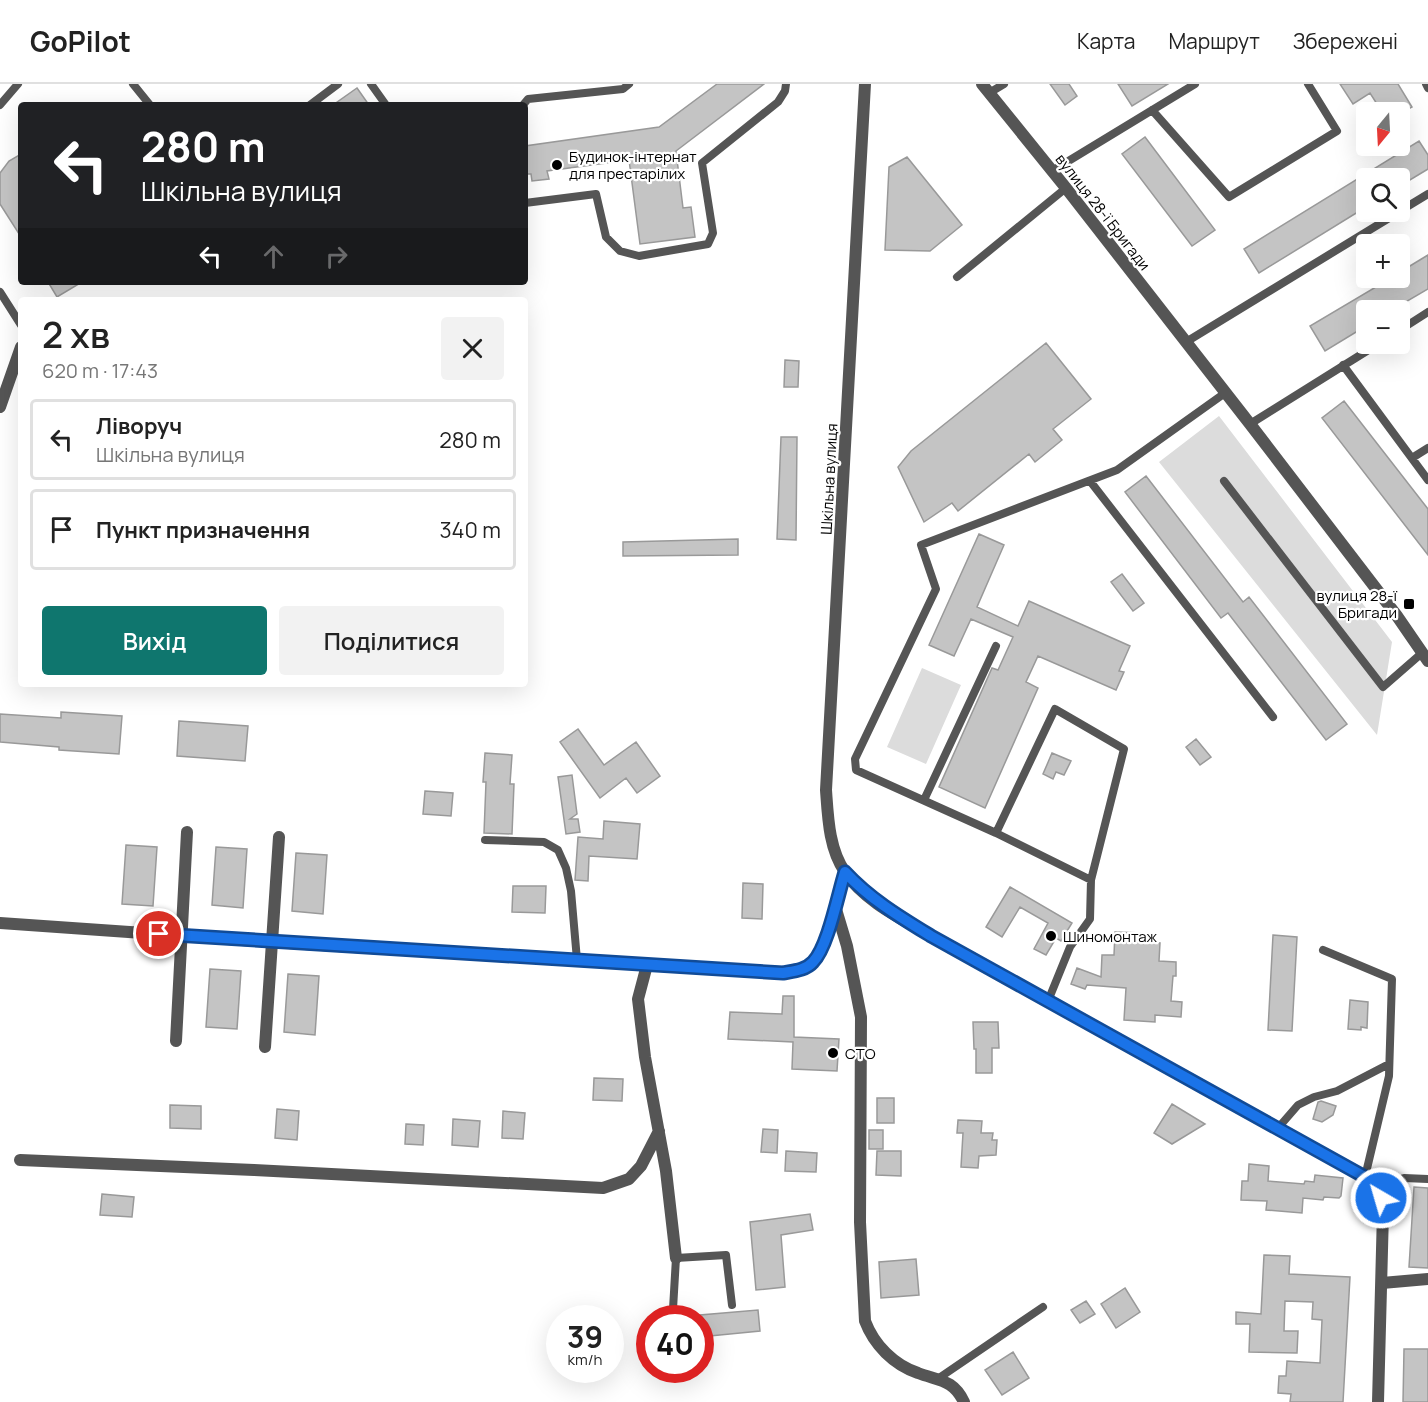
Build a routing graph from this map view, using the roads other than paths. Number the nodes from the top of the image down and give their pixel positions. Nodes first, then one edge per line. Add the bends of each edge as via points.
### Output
1 (18, 84) edge
2 (133, 84) edge
3 (338, 84) edge
4 (371, 84) edge
5 (629, 84) edge
6 (786, 84) edge
7 (865, 84) edge
8 (1004, 84) edge
9 (1195, 84) edge
10 (1308, 84) edge
11 (1426, 84) edge
12 (985, 88) edge
13 (1428, 88) edge
14 (148, 102) edge
15 (314, 102) edge
16 (384, 102) edge
17 (526, 102) edge
18 (0, 105) edge
19 (1152, 110) junction
20 (1052, 171) junction
21 (1066, 188) junction
22 (1428, 194) edge
23 (528, 203) edge
24 (1410, 205) edge
25 (1381, 222) edge
26 (957, 277) dead end
27 (0, 292) edge
28 (1428, 312) edge
29 (18, 320) edge
30 (1410, 324) edge
31 (1186, 342) junction
32 (1361, 354) edge
33 (18, 356) edge
34 (1343, 365) junction
35 (1225, 393) junction
36 (0, 407) edge
37 (1250, 424) junction
38 (1428, 448) edge
39 (1412, 458) junction
40 (1428, 480) edge
41 (1090, 481) junction
42 (1224, 481) dead end
43 (996, 646) dead end
44 (1425, 657) edge
45 (1273, 717) dead end
46 (924, 800) junction
47 (187, 832) dead end
48 (996, 833) junction
49 (279, 837) dead end
50 (485, 840) dead end
51 (845, 872) junction
52 (1091, 880) junction
53 (835, 905) junction
54 (0, 923) edge
55 (181, 936) junction
56 (272, 942) junction
57 (1323, 950) dead end
58 (577, 960) junction
59 (647, 965) junction
60 (1048, 1001) junction
61 (176, 1041) dead end
62 (265, 1047) dead end
63 (1389, 1064) junction
64 (1278, 1128) junction
65 (659, 1131) junction
66 (20, 1160) dead end
67 (1428, 1179) edge
68 (1370, 1181) junction
69 (676, 1258) junction
70 (1428, 1279) edge
71 (1382, 1282) junction
72 (673, 1305) edge
73 (732, 1305) dead end
74 (1043, 1307) dead end
75 (939, 1378) junction
76 (964, 1402) edge
77 (1378, 1402) edge

1 - 18 lane
2 - 14 lane
3 - 15 lane
4 - 16 lane
5 - 17 lane via 623,89
6 - 23 lane via 778,102 702,163 713,233 708,244 639,256 620,251 606,237 596,194
7 - 51 street, Шкільна вулиця via 826,790 834,850
8 - 12 lane
9 - 19 lane
10 - 19 lane via 1337,131 1229,197
11 - 13 lane
12 - 20 street, вулиця 28-ї Бригади
19 - 20 lane
20 - 21 street, вулиця 28-ї Бригади
21 - 26 lane
21 - 31 street, вулиця 28-ї Бригади
22 - 24 lane
25 - 31 lane
27 - 29 lane
28 - 30 lane
31 - 35 street, вулиця 28-ї Бригади
32 - 34 lane
33 - 36 street
34 - 37 lane
34 - 39 lane
35 - 37 street, вулиця 28-ї Бригади
35 - 41 lane via 1118,470
37 - 44 street, вулиця 28-ї Бригади
38 - 39 lane
39 - 40 lane
41 - 45 lane
41 - 46 lane via 921,545 936,589 855,759 856,770
42 - 44 lane via 1383,687
43 - 46 lane
46 - 48 lane
47 - 55 street
48 - 52 lane
48 - 52 lane via 1055,709 1124,749
49 - 56 street
50 - 58 lane via 544,842 558,850 571,891
51 - 53 street
51 - 60 street, Шкільна вулиця via 885,908
52 - 60 lane via 1090,919 1070,947
53 - 59 street via 821,951 813,963 800,970 783,973
53 - 75 street via 861,1017 860,1222 865,1321 880,1347 901,1365
54 - 55 street
55 - 56 street
55 - 61 street
56 - 58 street
56 - 62 street
57 - 63 lane via 1392,979
58 - 59 street
59 - 65 street via 638,999
60 - 64 street, Шкільна вулиця
63 - 64 lane via 1337,1091 1298,1105
63 - 68 lane
64 - 68 street, Шкільна вулиця
65 - 66 street via 641,1166 629,1179 603,1188
65 - 69 street
67 - 68 lane
68 - 71 street via 1381,1198 1383,1212
69 - 72 lane
69 - 73 lane via 726,1255
70 - 71 street
71 - 77 street
74 - 75 lane
75 - 76 street via 954,1386

